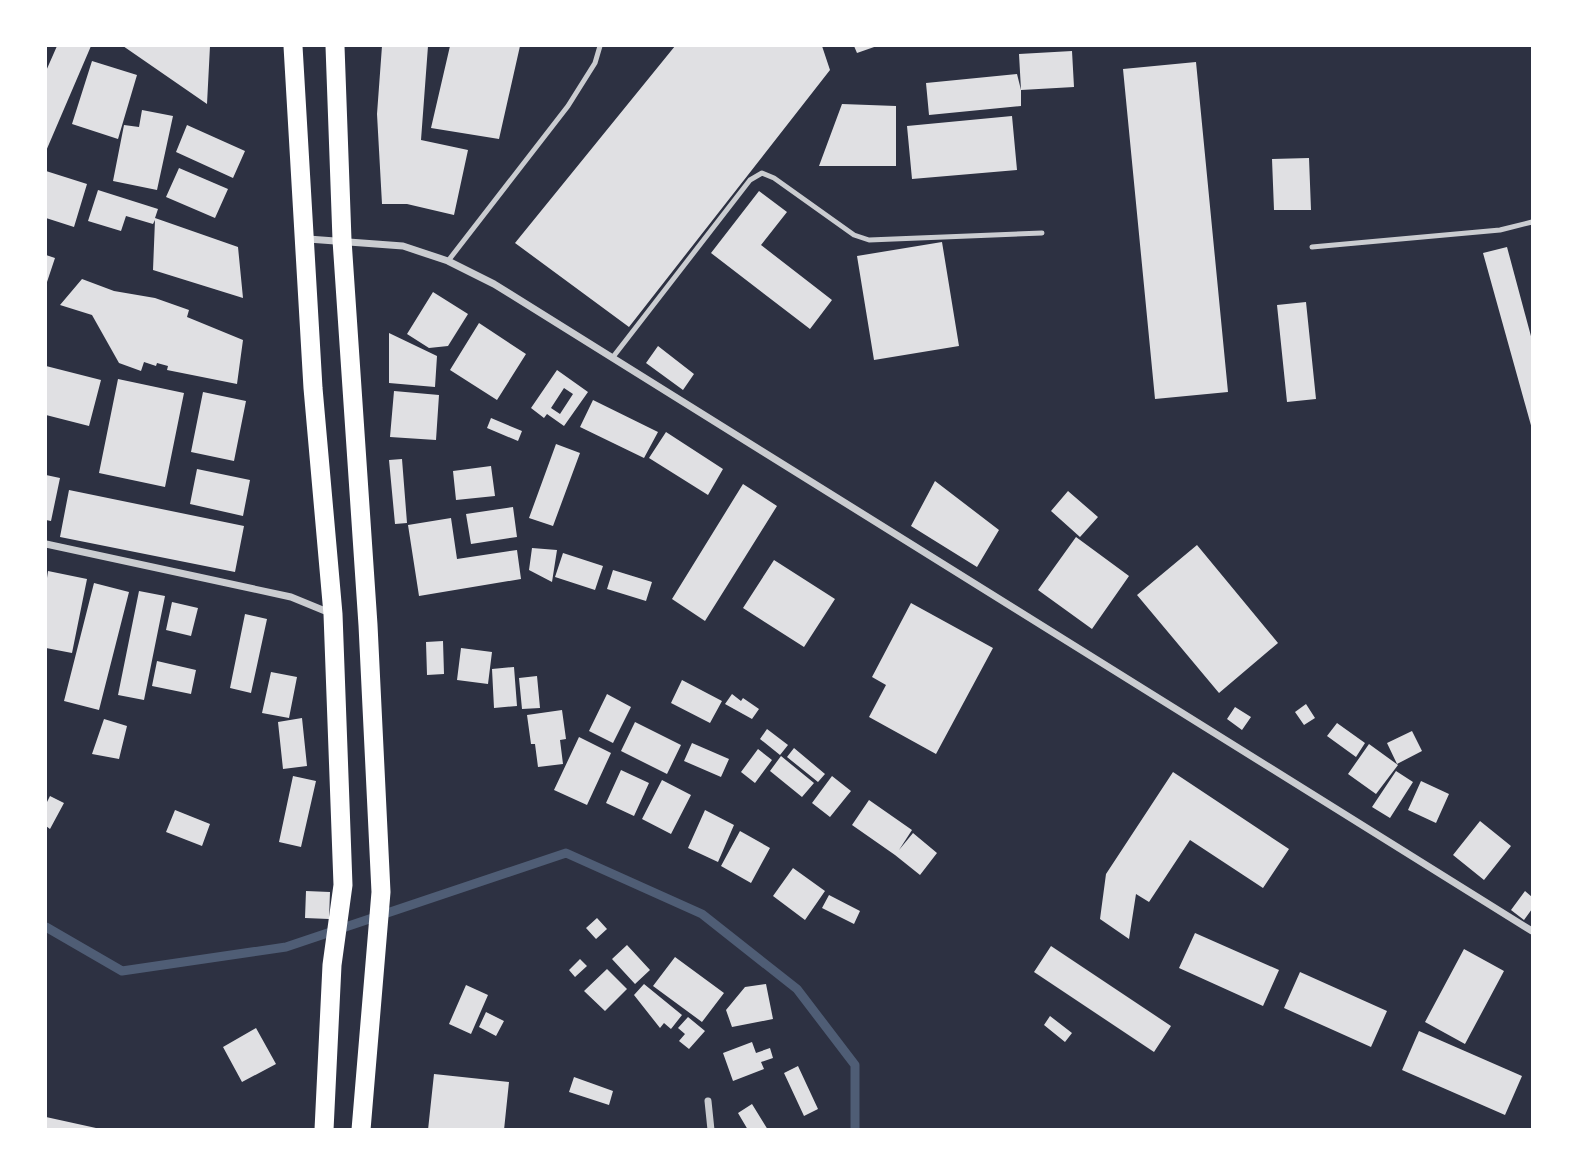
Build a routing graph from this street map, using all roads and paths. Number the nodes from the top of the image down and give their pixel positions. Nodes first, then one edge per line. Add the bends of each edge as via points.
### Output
1 (293, 46) edge
2 (335, 46) edge
3 (600, 46) edge
4 (1532, 222) edge
5 (1042, 233) dead end
6 (303, 239) junction
7 (342, 240) junction
8 (1312, 247) dead end
9 (448, 261) junction
10 (613, 357) junction
11 (46, 544) edge
12 (333, 614) junction
13 (1532, 931) edge
14 (708, 1101) dead end
15 (324, 1129) edge
16 (361, 1129) edge
17 (711, 1129) edge

1 - 6 highway
2 - 7 highway
3 - 9 lane via 568,106
4 - 8 lane via 1500,230
5 - 10 lane via 869,240 854,235 762,173 750,180
6 - 7 street
6 - 12 highway
7 - 9 street via 403,246
7 - 16 highway via 381,892
9 - 10 street
10 - 13 street
11 - 12 street via 291,597
12 - 15 highway via 343,885 332,965
14 - 17 street

